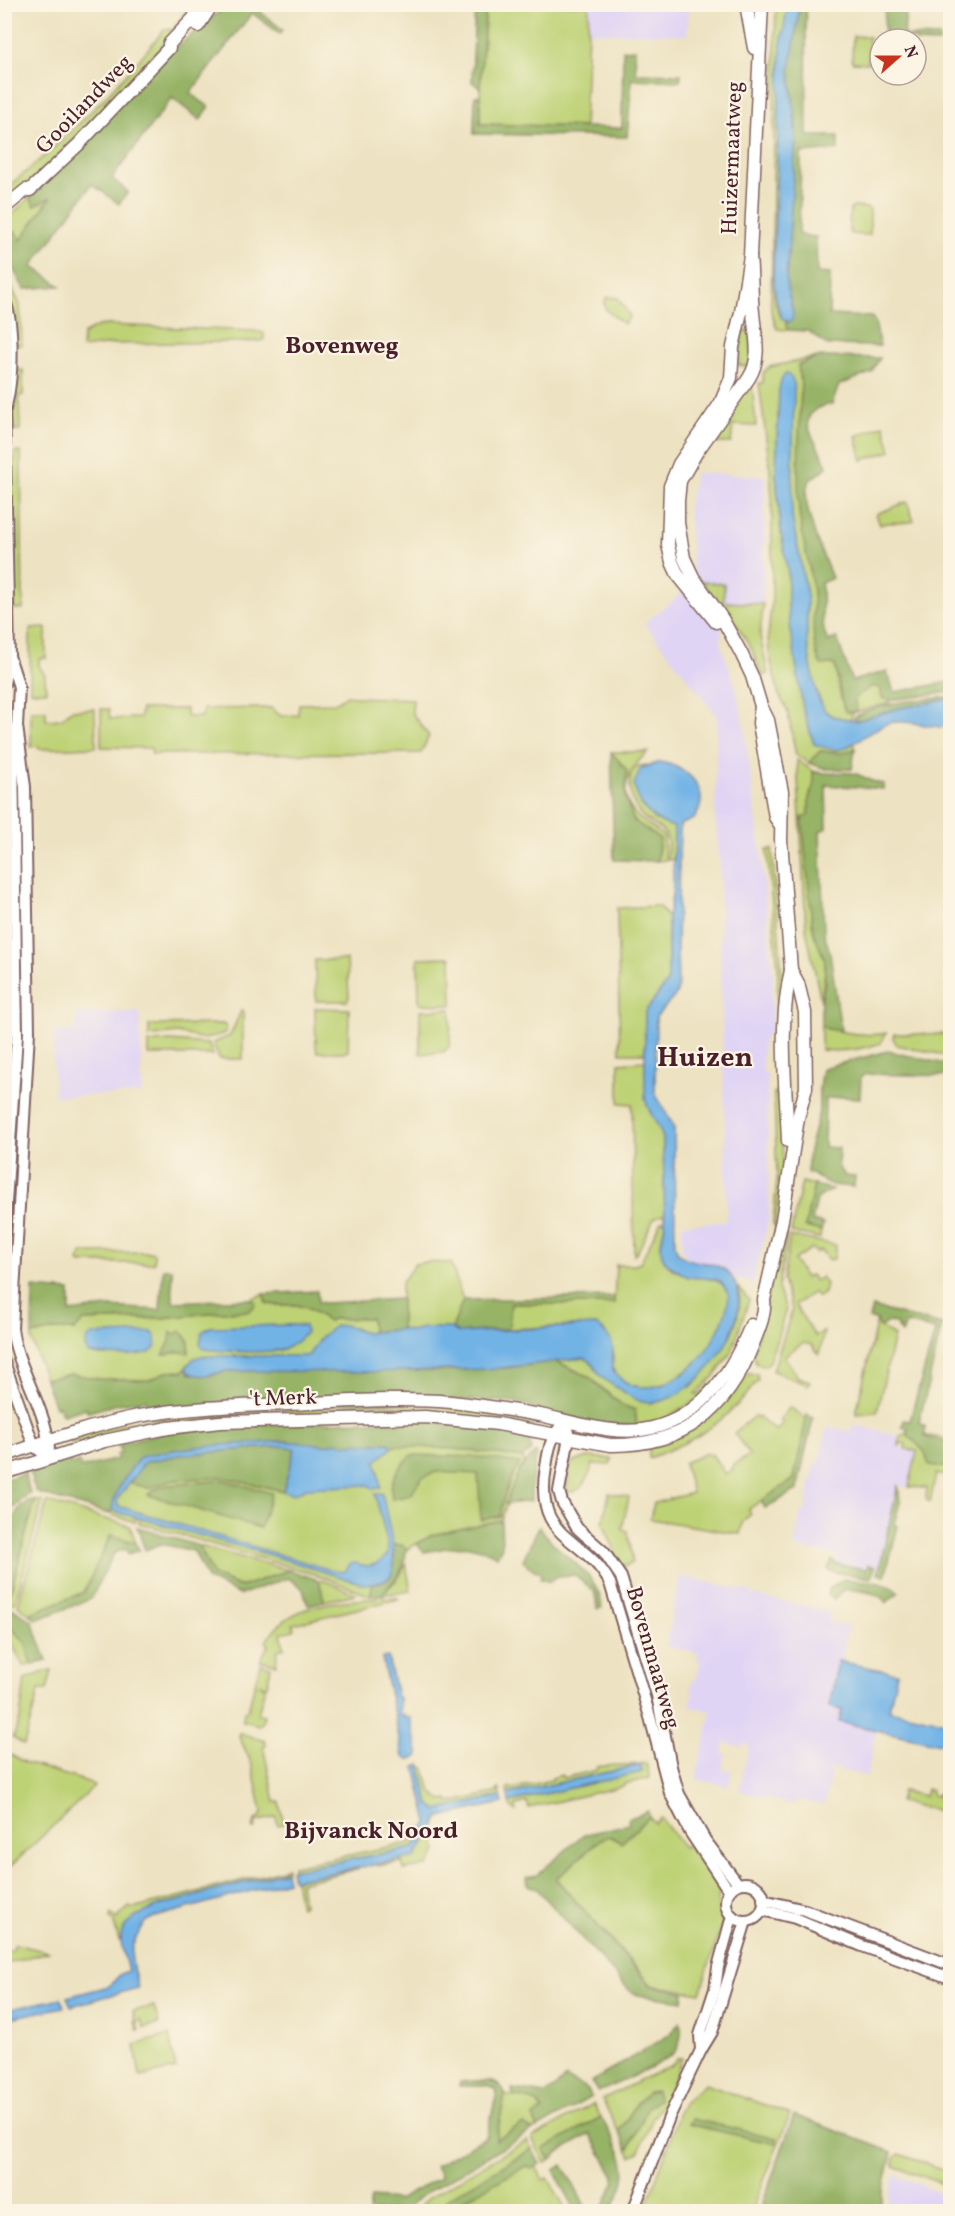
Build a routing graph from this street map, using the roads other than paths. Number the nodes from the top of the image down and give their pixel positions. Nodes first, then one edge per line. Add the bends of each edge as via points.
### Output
1 (199, 4) edge
2 (212, 4) edge
3 (218, 4) edge
4 (746, 4) edge
5 (762, 4) edge
6 (169, 48) junction
7 (757, 61) junction
8 (30, 190) junction
9 (4, 208) edge
10 (4, 217) edge
11 (750, 256) junction
12 (4, 298) edge
13 (737, 327) junction
14 (756, 329) junction
15 (732, 370) junction
16 (753, 372) junction
17 (5, 407) edge
18 (729, 632) junction
19 (9, 656) junction
20 (4, 684) edge
21 (4, 716) edge
22 (791, 970) junction
23 (784, 1032) junction
24 (806, 1033) junction
25 (784, 1077) junction
26 (806, 1078) junction
27 (789, 1166) junction
28 (4, 1233) edge
29 (764, 1300) junction
30 (744, 1342) junction
31 (4, 1362) edge
32 (745, 1362) junction
33 (729, 1370) junction
34 (565, 1421) junction
35 (554, 1433) junction
36 (569, 1437) junction
37 (50, 1440) junction
38 (34, 1446) junction
39 (4, 1456) edge
40 (49, 1458) junction
41 (4, 1473) edge
42 (734, 1888) junction
43 (762, 1905) junction
44 (732, 1916) junction
45 (746, 1921) junction
46 (951, 1965) edge
47 (951, 1978) edge
48 (700, 2050) junction
49 (633, 2210) edge

1 - 6 main road, Gooilandweg via 194,18
2 - 3 main road
2 - 6 main road, Gooilandweg via 190,35
4 - 7 main road, Huizermaatweg
5 - 7 main road, Huizermaatweg
6 - 8 main road, Gooilandweg
7 - 11 main road, Huizermaatweg
8 - 9 main road, Gooilandweg
8 - 10 main road, Gooilandweg
11 - 13 main road, Huizermaatweg
11 - 14 main road, Huizermaatweg
12 - 17 street via 10,320 11,372
13 - 14 main road
13 - 15 main road, Huizermaatweg
14 - 16 main road, Huizermaatweg via 758,349
15 - 16 main road
15 - 18 main road, Huizermaatweg via 720,404 672,477 668,531 670,556 678,575
16 - 18 main road, Huizermaatweg via 688,466 678,501 684,558
17 - 19 street
18 - 22 main road, Huizermaatweg via 752,676 761,706 759,723 775,817 781,826
19 - 20 street
19 - 37 street via 19,687 17,728 25,784 29,1032 12,1328
21 - 28 street via 13,751 17,1036
22 - 23 main road, Huizermaatweg
22 - 24 main road, Huizermaatweg via 802,998
23 - 24 main road via 795,1029
23 - 25 main road, Huizermaatweg
24 - 26 main road, Huizermaatweg
25 - 26 main road via 795,1081
25 - 27 main road, Huizermaatweg
26 - 27 main road, Huizermaatweg
27 - 29 main road, Huizermaatweg via 782,1220
29 - 30 main road, Huizermaatweg
29 - 32 main road, Huizermaatweg
30 - 32 main road, Huizermaatweg
30 - 33 main road, Huizermaatweg
31 - 38 street
32 - 33 main road, Huizermaatweg
32 - 36 main road, Huizermaatweg via 731,1388 710,1412 658,1441 610,1445
33 - 34 main road, Huizermaatweg via 690,1411 651,1429 617,1430
34 - 35 street
34 - 36 street, Bovenmaatweg
34 - 37 main road, 't Merk via 449,1402 348,1402 200,1409 142,1416
35 - 36 main road, 't Merk
35 - 40 main road, 't Merk via 425,1417 220,1422 138,1433
35 - 42 street, Bovenmaatweg via 543,1484 549,1514 560,1533 610,1583 670,1793 690,1832
36 - 42 street, Bovenmaatweg via 560,1491 564,1507 577,1528 604,1552 621,1576 657,1695 679,1794
37 - 38 main road, 't Merk
37 - 40 street
38 - 39 main road, 't Merk
38 - 40 street
40 - 41 main road, 't Merk
42 - 43 street via 744,1883 753,1885 760,1891
42 - 44 street via 726,1904
43 - 45 street via 756,1917
43 - 46 street via 805,1910
43 - 47 street
44 - 45 street
44 - 48 street via 700,2035
45 - 48 street via 712,2032
48 - 49 street via 669,2115

